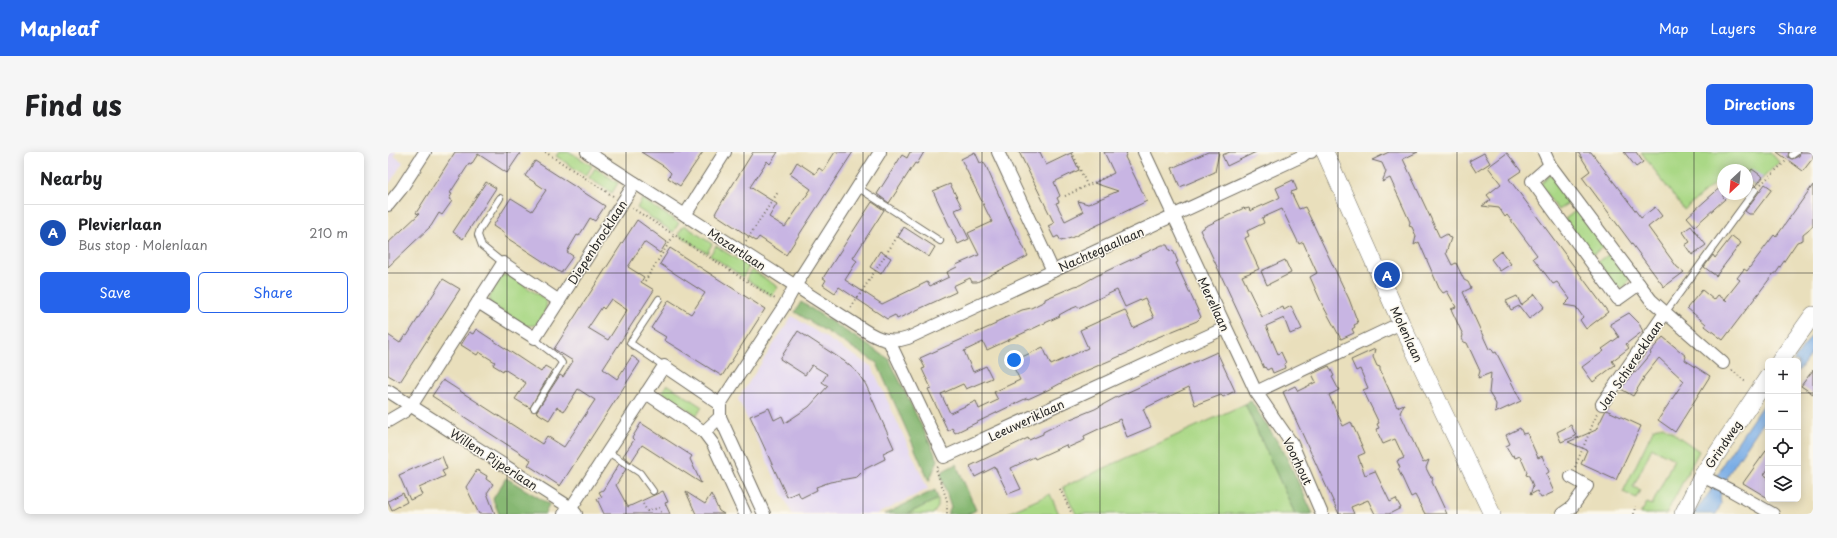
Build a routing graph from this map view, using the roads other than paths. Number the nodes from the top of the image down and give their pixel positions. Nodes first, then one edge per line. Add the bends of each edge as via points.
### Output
1 (425, 152) edge
2 (587, 152) edge
3 (725, 152) edge
4 (880, 152) edge
5 (998, 152) edge
6 (1144, 152) edge
7 (1311, 152) edge
8 (1325, 152) edge
9 (1544, 152) edge
10 (1550, 165) junction
11 (635, 183) junction
12 (857, 187) junction
13 (1754, 190) road end
14 (500, 198) dead end
15 (388, 205) edge
16 (685, 215) junction
17 (1174, 216) junction
18 (940, 241) dead end
19 (503, 264) junction
20 (1053, 271) junction
21 (1639, 284) junction
22 (795, 286) junction
23 (659, 299) dead end
24 (559, 301) junction
25 (478, 302) junction
26 (1665, 314) junction
27 (1813, 315) edge
28 (1402, 323) junction
29 (1225, 328) junction
30 (535, 338) junction
31 (889, 341) junction
32 (1782, 358) edge
33 (1723, 363) road end
34 (664, 366) junction
35 (1765, 382) edge
36 (388, 390) edge
37 (1256, 392) junction
38 (646, 394) junction
39 (720, 404) junction
40 (1602, 404) road end
41 (411, 405) junction
42 (534, 408) dead end
43 (720, 417) junction
44 (388, 421) edge
45 (704, 432) junction
46 (608, 452) junction
47 (1571, 477) road end
48 (1705, 478) junction
49 (653, 491) dead end
50 (570, 512) edge
51 (745, 514) edge
52 (764, 514) edge
53 (1322, 514) edge
54 (1492, 514) edge
55 (1562, 514) edge
56 (1683, 514) edge
57 (1773, 514) edge

1 - 15 street
2 - 11 street, Mozartlaan
3 - 16 street
4 - 12 street
5 - 20 street
6 - 17 street, Merellaan
7 - 17 street, Nachtegaallaan
8 - 28 main road, Molenlaan
9 - 10 street
10 - 21 street
10 - 21 street via 1532,182 1618,299
11 - 16 street, Mozartlaan
11 - 24 street, Diepenbrocklaan
12 - 18 lane
12 - 22 street
13 - 26 lane
14 - 19 lane via 478,235 482,246
16 - 22 street, Mozartlaan
17 - 20 street, Nachtegaallaan
17 - 29 street, Merellaan
19 - 24 street
19 - 25 street
20 - 31 street, Nachtegaallaan via 908,338
21 - 26 street
22 - 31 street, Mozartlaan via 873,335
22 - 39 street
23 - 34 lane via 630,343
24 - 30 street, Diepenbrocklaan
25 - 30 street
25 - 41 street
26 - 33 street
26 - 40 street, Jan Schierecklaan
27 - 32 main road
28 - 37 street
28 - 54 main road, Molenlaan
29 - 31 street, Leeuweriklaan via 944,457
29 - 37 street, Merellaan
30 - 42 lane via 562,363
34 - 38 street
34 - 39 street
35 - 48 main road, Grindweg
36 - 41 street, Willem Pijperlaan
37 - 53 street, Voorhout via 1292,444
38 - 45 street
38 - 46 street
39 - 43 street
41 - 44 street
41 - 50 street, Willem Pijperlaan
43 - 45 street
43 - 52 street
45 - 51 street via 713,444
46 - 49 lane via 640,473
46 - 50 street
47 - 55 street via 1587,486 1572,507
48 - 56 main road, Grindweg
48 - 57 street

